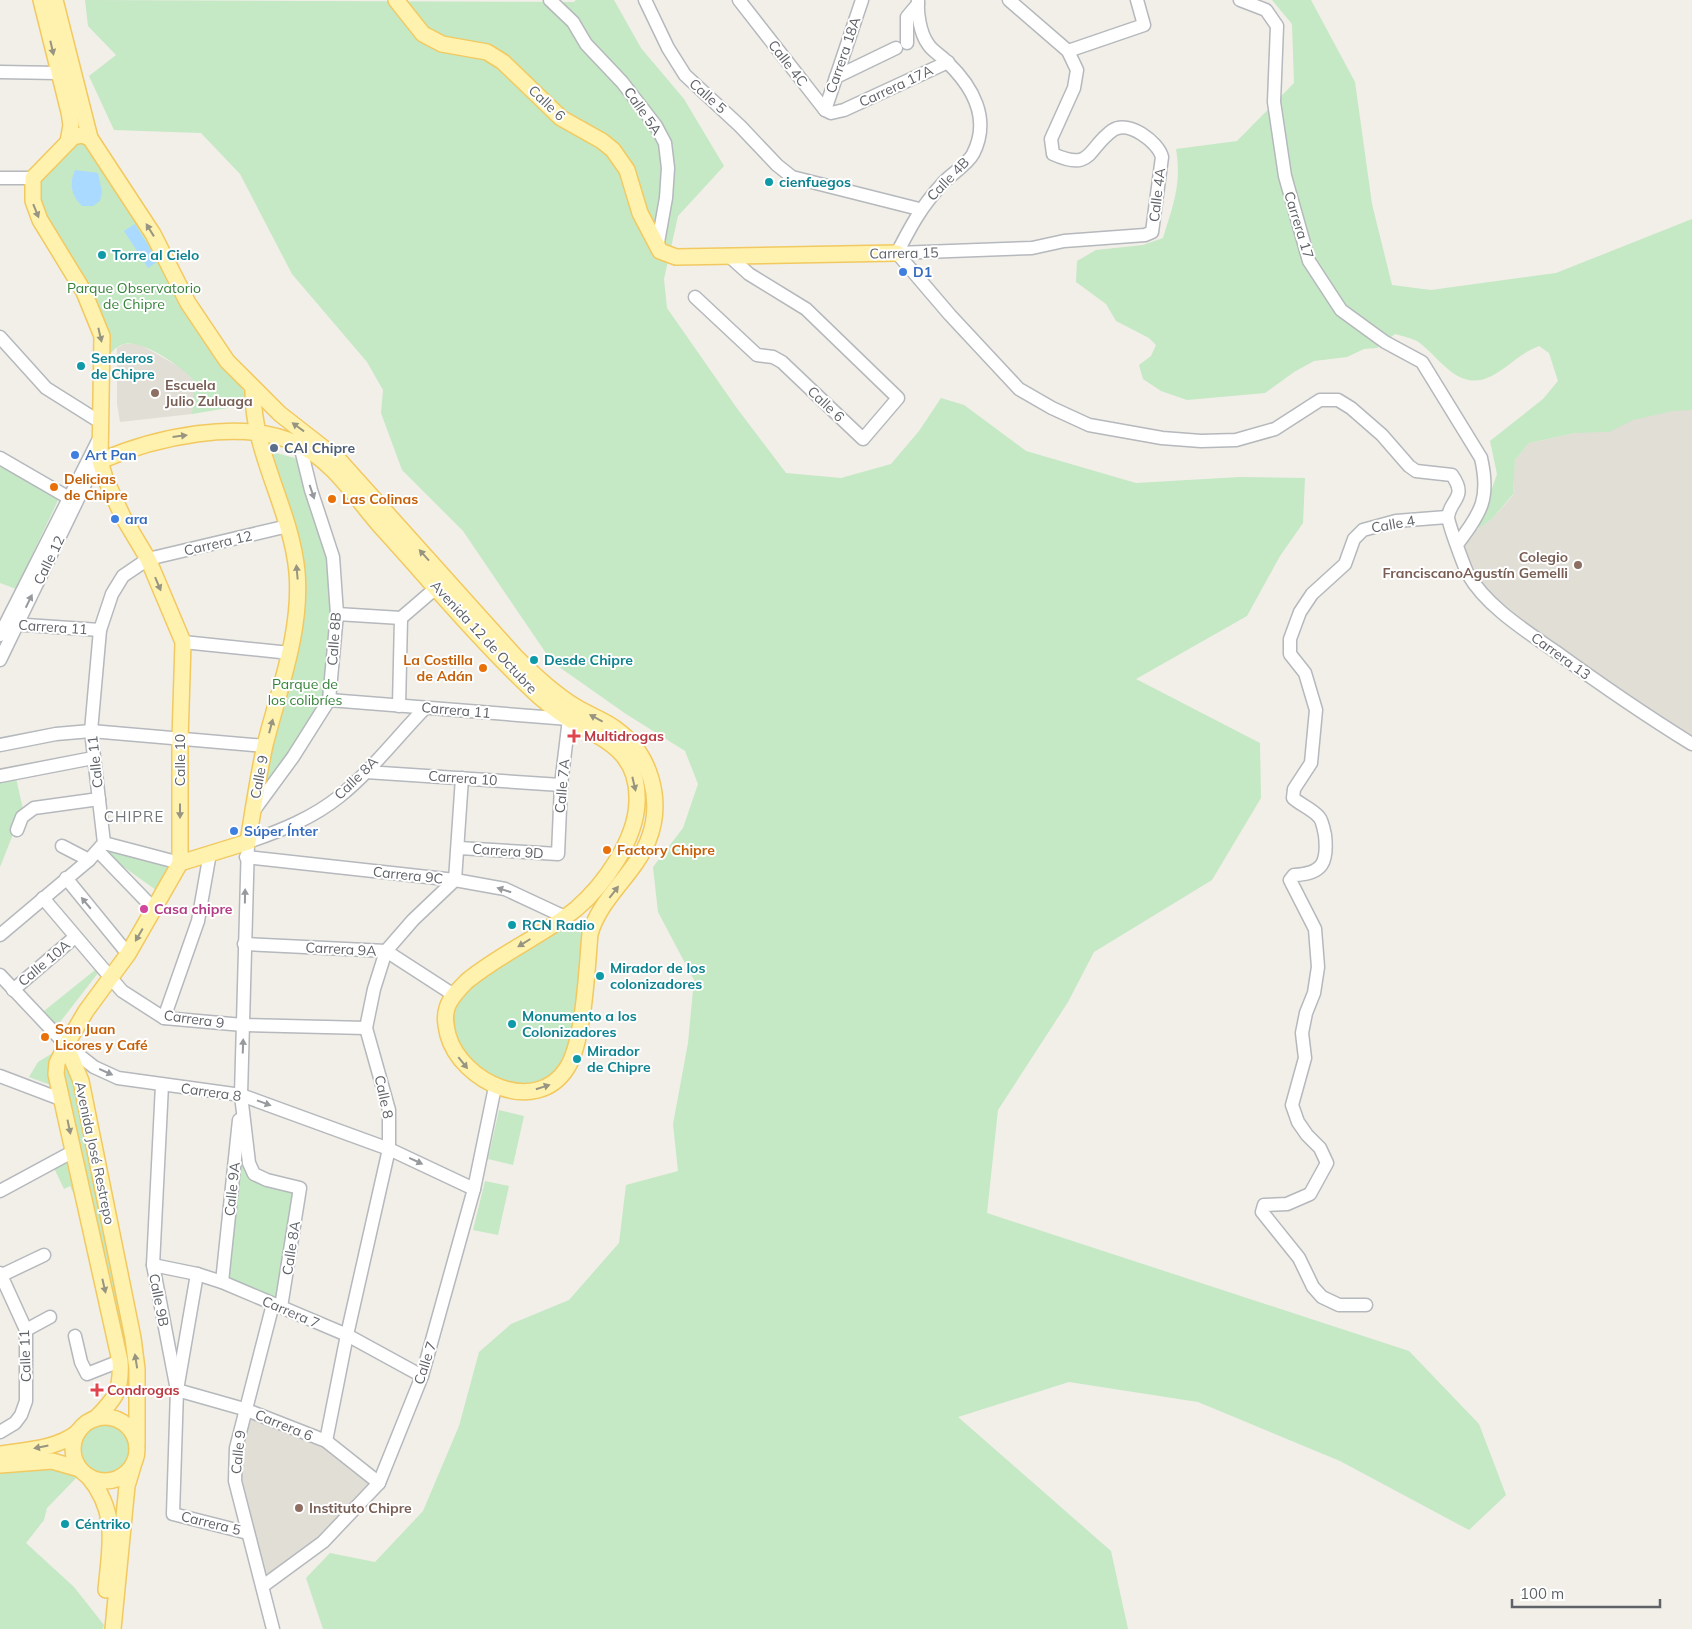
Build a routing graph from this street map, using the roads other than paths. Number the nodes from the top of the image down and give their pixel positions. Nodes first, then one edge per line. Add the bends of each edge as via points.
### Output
1 (41, 0) edge
2 (56, 0) edge
3 (396, 0) edge
4 (550, 0) edge
5 (644, 0) edge
6 (739, 0) edge
7 (862, 0) edge
8 (1009, 0) edge
9 (1137, 0) edge
10 (1240, 0) edge
11 (918, 2) edge
12 (1068, 51) junction
13 (948, 62) junction
14 (0, 72) edge
15 (58, 73) junction
16 (836, 77) junction
17 (825, 110) junction
18 (90, 138) junction
19 (68, 142) junction
20 (0, 178) edge
21 (33, 178) junction
22 (919, 209) junction
23 (1152, 232) joint
24 (657, 248) junction
25 (897, 253) junction
26 (728, 255) junction
27 (696, 297) dead end
28 (0, 337) edge
29 (253, 389) junction
30 (100, 430) junction
31 (257, 431) junction
32 (300, 445) junction
33 (133, 447) junction
34 (0, 458) edge
35 (100, 461) junction
36 (73, 500) junction
37 (1447, 518) junction
38 (288, 526) junction
39 (1458, 543) junction
40 (148, 560) junction
41 (437, 587) junction
42 (337, 614) junction
43 (401, 618) junction
44 (8, 628) edge
45 (100, 630) junction
46 (183, 642) junction
47 (290, 653) junction
48 (0, 660) edge
49 (329, 700) junction
50 (399, 706) junction
51 (425, 708) junction
52 (573, 713) junction
53 (91, 731) junction
54 (180, 740) junction
55 (1692, 744) edge
56 (0, 745) edge
57 (265, 746) junction
58 (93, 758) junction
59 (366, 772) junction
60 (0, 776) edge
61 (462, 778) junction
62 (561, 785) junction
63 (99, 799) junction
64 (252, 814) junction
65 (17, 830) dead end
66 (62, 846) dead end
67 (459, 848) junction
68 (247, 850) junction
69 (97, 851) junction
70 (210, 853) junction
71 (558, 854) joint
72 (180, 862) junction
73 (66, 878) junction
74 (455, 880) junction
75 (43, 898) junction
76 (154, 909) junction
77 (565, 917) junction
78 (0, 935) edge
79 (75, 937) junction
80 (244, 944) junction
81 (386, 951) junction
82 (128, 954) junction
83 (0, 974) edge
84 (110, 979) junction
85 (12, 990) junction
86 (454, 995) junction
87 (164, 1018) junction
88 (243, 1025) junction
89 (366, 1028) junction
90 (66, 1045) junction
91 (0, 1076) edge
92 (162, 1085) junction
93 (495, 1087) junction
94 (241, 1095) junction
95 (63, 1100) junction
96 (390, 1149) junction
97 (74, 1151) junction
98 (300, 1188) joint
99 (474, 1189) junction
100 (0, 1191) edge
101 (44, 1255) dead end
102 (153, 1265) junction
103 (197, 1274) junction
104 (0, 1275) edge
105 (222, 1282) junction
106 (1366, 1305) dead end
107 (277, 1306) junction
108 (50, 1317) dead end
109 (26, 1330) junction
110 (347, 1335) junction
111 (75, 1336) dead end
112 (120, 1361) junction
113 (422, 1376) junction
114 (177, 1390) junction
115 (244, 1409) junction
116 (94, 1419) junction
117 (0, 1432) edge
118 (78, 1432) junction
119 (326, 1441) junction
120 (137, 1444) junction
121 (0, 1454) edge
122 (134, 1462) junction
123 (0, 1465) edge
124 (84, 1473) junction
125 (379, 1483) junction
126 (173, 1514) joint
127 (248, 1533) junction
128 (263, 1586) junction
129 (103, 1629) edge
130 (113, 1629) edge
131 (273, 1629) edge

1 -> 15 main road
2 - 18 main road, Avenida 12 de Octubre
3 - 24 main road, Calle 6 via 423,34 442,44 487,52 503,62 561,118 613,150 627,170 640,213
4 - 24 street, Calle 5A via 573,22 586,44 622,82 665,143 668,168 666,198
5 - 22 street, Calle 5 via 685,75 792,177
6 - 17 street, Calle 4C
7 - 16 street, Carrera 18A
8 - 12 street
9 - 12 street via 1144,25
10 - 39 street, Carrera 17 via 1266,10 1277,26 1274,102 1285,176 1309,261 1341,310 1385,342 1422,362 1481,458 1485,474 1483,506
11 - 13 street, Calle 4B via 920,24 928,45
11 - 16 street via 907,17 901,45
12 - 23 street, Calle 4A via 1077,70 1077,79 1051,139 1053,154 1066,160 1081,160 1114,130 1122,128 1151,139 1162,156
13 - 17 street, Carrera 17A via 836,114
13 - 22 street, Calle 4B via 969,87 978,105 980,126 973,154
14 - 15 street
15 - 19 main road via 69,112
16 - 17 street, Carrera 18A
18 - 19 main road via 76,135
29 -> 18 main road, Avenida 12 de Octubre via 227,361 188,303 153,234
19 - 21 main road
20 - 21 street
21 -> 30 main road via 33,201 40,220 84,292 102,336
22 - 25 street, Calle 4B
23 - 25 street, Carrera 15 via 1064,241 1032,248
24 - 26 main road, Carrera 15 via 676,256
25 - 26 main road, Carrera 15
25 - 37 street via 1019,389 1052,408 1089,425 1162,438 1201,441 1236,440 1258,435 1275,429 1320,400 1338,400 1382,434 1416,471 1452,475 1458,484 1458,499
26 - 27 street, Calle 6 via 749,274 806,309 898,398 864,439 782,362 758,355
28 - 30 street via 46,388
29 - 31 main road, Calle 9
52 -> 29 main road, Avenida 12 de Octubre via 515,656 339,460
30 - 33 main road
30 - 35 main road
30 - 36 street, Calle 12
31 - 32 main road, Avenida 12 de Octubre
33 -> 31 main road, Avenida 12 de Octubre via 177,436
31 - 38 main road, Calle 9
32 - 41 main road, Avenida 12 de Octubre via 325,461
32 -> 42 street, Calle 8B via 311,490 334,557
33 - 35 main road, Avenida 12 de Octubre
34 - 36 street
35 - 36 street, Calle 12
35 - 40 main road, Calle 10 via 123,517
36 - 44 street, Calle 12
37 - 39 street, Carrera 13
37 - 106 street, Calle 4 via 1396,520 1363,530 1354,539 1345,564 1312,594 1300,612 1290,639 1290,654 1305,673 1316,710 1311,762 1294,789 1293,798 1320,817 1327,856 1319,870 1309,875 1294,875 1290,880 1315,929 1318,967 1302,1033 1305,1058 1292,1105 1298,1122 1320,1148 1327,1163 1310,1194 1287,1204 1264,1205 1262,1212 1299,1258 1313,1287 1322,1297 1339,1305
38 - 40 street, Carrera 12
47 -> 38 main road, Calle 9 via 298,596 294,545
39 - 55 street, Carrera 13 via 1468,574 1506,616
40 - 45 street, Calle 11 via 123,576 112,594
40 -> 46 main road, Calle 10
41 - 43 street
41 - 52 main road, Avenida 12 de Octubre via 532,691
42 - 43 street
42 - 49 street, Calle 8B
43 - 50 street
44 - 45 street, Carrera 11
44 - 48 street, Calle 12
45 - 53 street, Calle 11
46 - 47 street
46 - 54 main road, Calle 10
57 -> 47 main road, Calle 9
49 - 50 street, Carrera 11
49 - 64 street, Calle 8B
50 - 51 street, Carrera 11
51 - 52 street, Carrera 11
51 - 59 street, Calle 8A
52 - 62 street, Calle 7A
52 -> 77 main road, Avenida 12 de Octubre via 617,748 629,765 637,802 633,825 622,851 578,907
93 -> 52 main road, Avenida 12 de Octubre via 537,1089 550,1085 567,1069 578,1036 590,934 595,917 647,843 652,827 652,777 631,742 616,729
53 - 54 street
53 - 56 street
53 - 58 street, Calle 11
54 - 57 street
54 -> 72 main road, Calle 10
57 - 64 main road, Calle 9
58 - 60 street
58 - 63 street, Calle 11
59 - 61 street, Carrera 10
59 - 68 street, Calle 8A via 339,797
61 - 62 street, Carrera 10
61 - 67 street
62 - 71 street, Calle 7A
63 - 65 street via 34,808 22,817
63 - 69 street, Calle 11
64 - 68 main road, Calle 9
66 - 69 street
67 - 71 street, Carrera 9D
67 - 74 street
68 - 70 main road, Carrera 9C
68 - 74 street, Carrera 9C
80 -> 68 street, Calle 9
69 - 72 street
69 - 73 street
69 - 76 street
70 - 72 main road, Carrera 9C
70 - 87 street via 198,921
72 - 76 main road, Calle 10
73 - 75 street
82 -> 73 street
77 -> 74 street, Carrera 9C via 505,889
74 - 81 street
75 - 78 street
75 - 79 street, Carrera 9
76 -> 82 main road, Calle 10
77 -> 86 main road, Avenida 12 de Octubre via 476,973
79 - 84 street, Carrera 9
79 - 85 street, Calle 10A
80 - 81 street, Carrera 9A
80 - 88 street, Calle 9
81 - 86 street, Carrera 9A
81 - 89 street
82 - 84 main road, Calle 10
83 - 85 street, Carrera 8
84 - 87 street, Carrera 9 via 141,1005
84 - 90 main road, Calle 10
85 - 90 street, Carrera 8
86 -> 93 main road, Avenida 12 de Octubre via 445,1017 450,1042 469,1070
87 - 88 street, Carrera 9
88 - 89 street, Carrera 9
94 -> 88 street, Calle 9
89 - 96 street, Calle 8 via 389,1110
90 -> 92 street, Carrera 8 via 94,1067 118,1078
90 - 95 main road, Avenida José Restrepo via 57,1063 56,1074
120 -> 90 main road, Avenida José Restrepo via 138,1369 133,1338 81,1081
91 - 95 street
92 - 94 street, Carrera 8
92 - 102 street, Calle 9B
93 - 99 street, Calle 7
94 -> 96 street, Carrera 8
94 - 98 street, Calle 9 via 254,1174
94 - 105 street, Calle 9A
95 -> 97 main road, Avenida José Restrepo
96 -> 99 street, Carrera 8
96 - 110 street, Calle 8
97 - 100 street
97 -> 112 main road, Avenida José Restrepo
98 - 107 street, Calle 8A
99 - 113 street, Calle 7
101 - 104 street
102 - 103 street, Carrera 7
102 - 114 street, Calle 9B
103 - 105 street, Carrera 7
103 - 114 street
104 - 109 street, Calle 11
105 - 107 street, Carrera 7
107 - 110 street, Carrera 7
107 - 115 street, Calle 9
108 - 109 street
109 - 117 street, Calle 11 via 26,1401 15,1424
110 - 113 street, Carrera 7
110 - 119 street, Calle 8
111 - 112 street via 87,1374
112 - 116 main road, Avenida José Restrepo via 120,1387 116,1396
113 - 125 street, Calle 7
114 - 115 street, Carrera 6
114 - 126 street, Calle 9B
115 - 119 street, Carrera 6
115 - 127 street, Calle 9 via 236,1448 235,1481
116 - 118 main road
116 - 120 main road via 121,1422 129,1428
118 -> 121 main road via 56,1444
118 - 124 main road via 73,1451
119 - 125 street, Carrera 6
120 - 122 main road
122 - 124 main road via 129,1470 114,1480 105,1481
122 - 130 main road via 127,1486
123 - 124 main road via 52,1461
124 - 129 main road via 103,1498 111,1523
125 - 128 street, Calle 7 via 323,1542
126 - 127 street, Carrera 5
127 - 128 street, Calle 9
128 - 131 street, Calle 9

